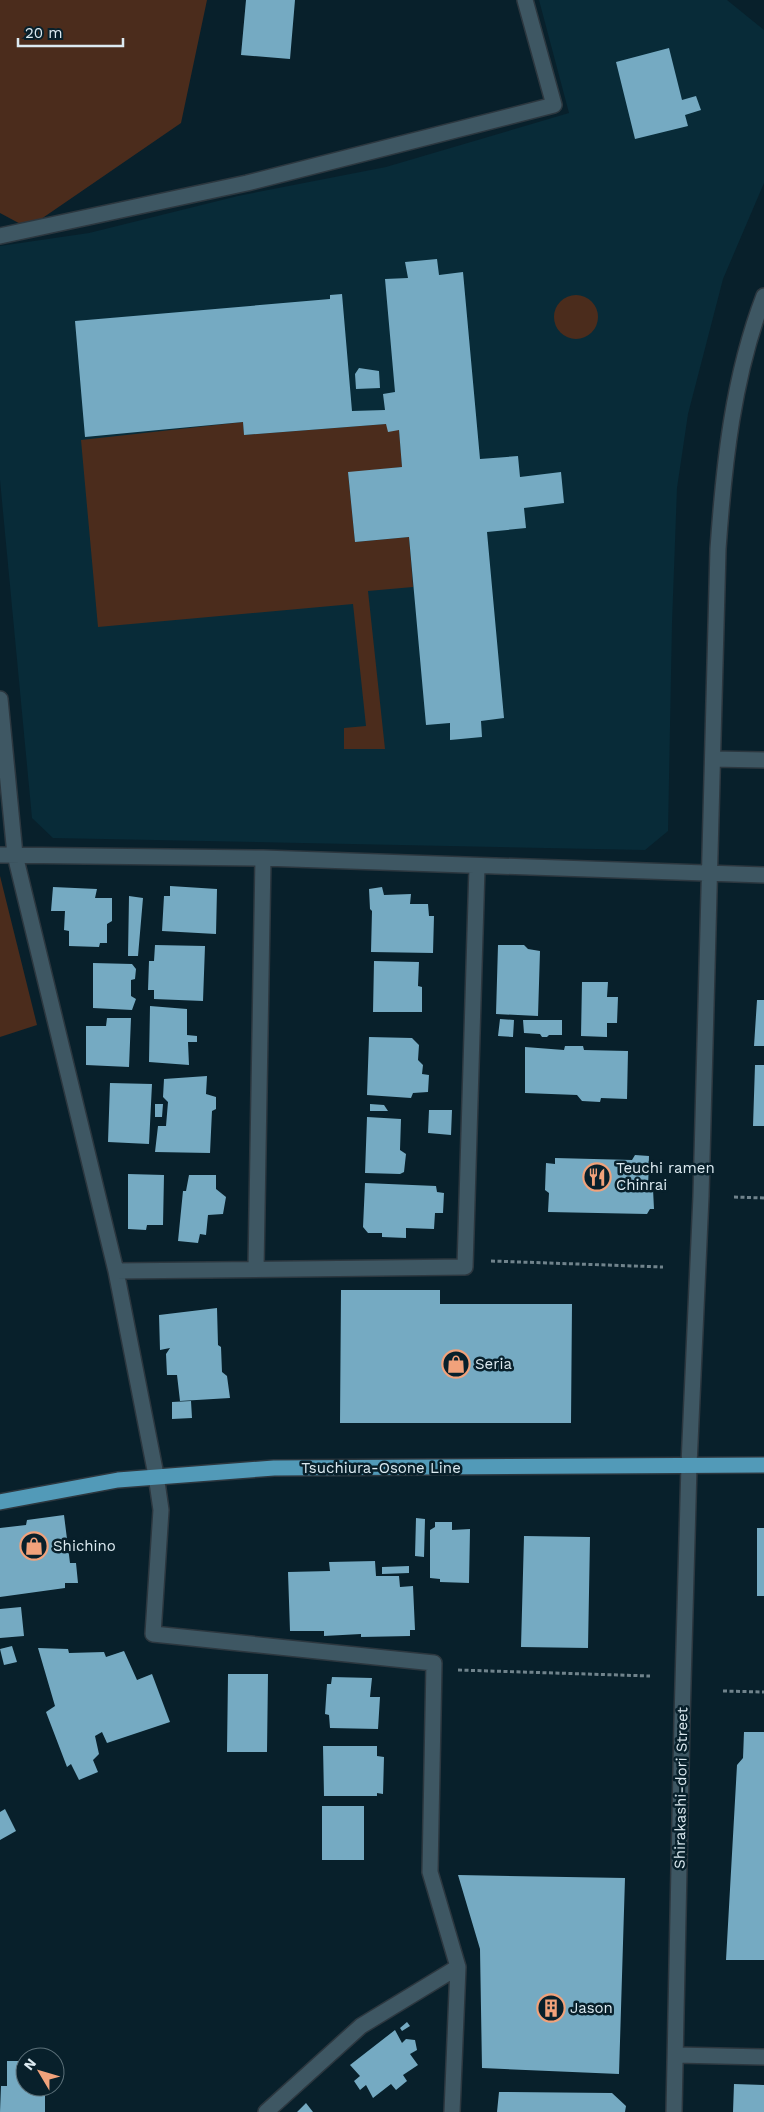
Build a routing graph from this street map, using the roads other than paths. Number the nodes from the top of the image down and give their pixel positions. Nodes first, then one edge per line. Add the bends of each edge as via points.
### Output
1 (526, 0) edge
2 (0, 236) edge
3 (764, 296) edge
4 (0, 699) edge
5 (713, 760) junction
6 (764, 760) edge
7 (8, 855) edge
8 (263, 858) junction
9 (476, 867) junction
10 (710, 873) junction
11 (764, 875) edge
12 (256, 1268) junction
13 (116, 1271) junction
14 (689, 1465) junction
15 (764, 1465) edge
16 (156, 1475) junction
17 (0, 1502) edge
18 (458, 1966) junction
19 (676, 2055) junction
20 (764, 2057) edge
21 (266, 2112) edge
22 (452, 2112) edge
23 (674, 2112) edge

1 - 2 street via 554,105 247,183
3 - 5 street, Shirakashi-dori Street via 754,322 733,406 723,479 718,549
4 - 7 street
5 - 6 street
5 - 10 street, Shirakashi-dori Street
7 - 8 street
7 - 13 street
8 - 9 street
8 - 12 street
9 - 10 street
9 - 12 street via 465,1267
10 - 11 street
10 - 14 street, Shirakashi-dori Street
12 - 13 street
13 - 16 street
14 - 15 main road, Tsuchiura-Osone Line
14 - 16 main road, Tsuchiura-Osone Line via 274,1468
14 - 19 street, Shirakashi-dori Street
16 - 17 main road, Tsuchiura-Osone Line
16 - 18 street via 161,1510 153,1634 434,1663 430,1872
18 - 21 street via 361,2026
18 - 22 street
19 - 20 street
19 - 23 street, Shirakashi-dori Street

